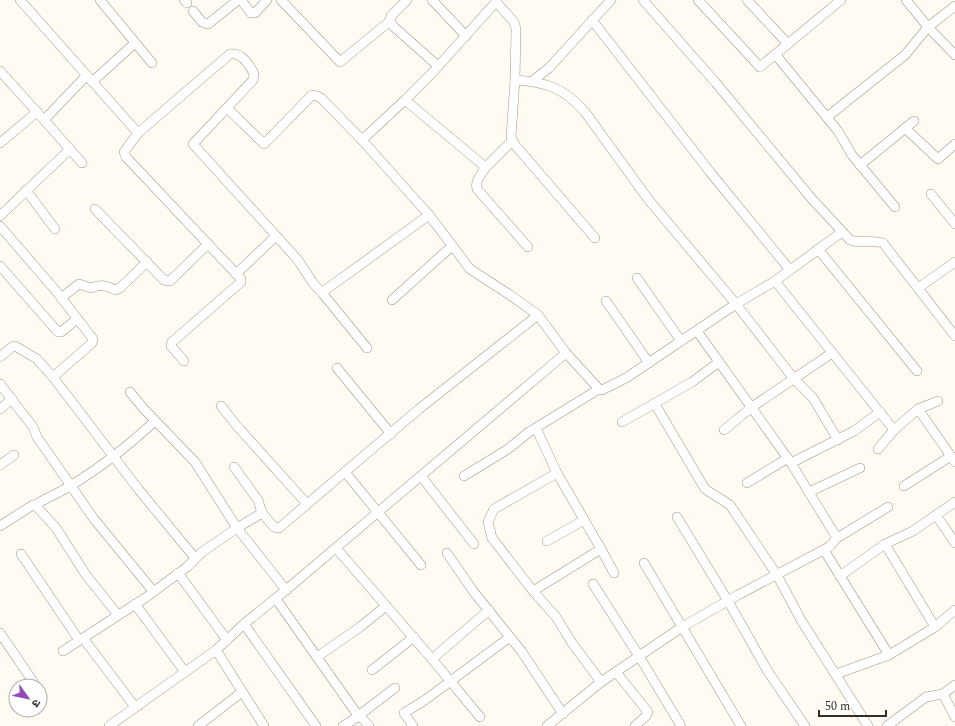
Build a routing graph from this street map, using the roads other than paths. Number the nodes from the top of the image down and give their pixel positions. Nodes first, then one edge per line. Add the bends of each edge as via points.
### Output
1 (100, 0) edge
2 (267, 0) edge
3 (281, 0) edge
4 (407, 0) edge
5 (432, 0) edge
6 (611, 0) edge
7 (643, 0) edge
8 (698, 0) edge
9 (747, 0) edge
10 (841, 0) edge
11 (906, 0) edge
12 (23, 1) edge
13 (236, 1) edge
14 (497, 1) edge
15 (955, 6) edge
16 (193, 11) dead end
17 (592, 20) junction
18 (390, 21) junction
19 (928, 27) junction
20 (466, 36) junction
21 (135, 43) junction
22 (788, 44) junction
23 (775, 54) junction
24 (955, 55) edge
25 (152, 63) dead end
26 (438, 66) junction
27 (0, 71) edge
28 (90, 78) junction
29 (515, 80) junction
30 (532, 81) junction
31 (405, 100) junction
32 (227, 108) junction
33 (37, 112) junction
34 (827, 117) junction
35 (44, 120) junction
36 (914, 121) dead end
37 (905, 128) junction
38 (138, 133) junction
39 (362, 140) junction
40 (512, 141) junction
41 (0, 143) edge
42 (955, 144) edge
43 (70, 149) junction
44 (82, 163) dead end
45 (860, 165) junction
46 (485, 168) junction
47 (26, 190) junction
48 (931, 194) dead end
49 (895, 207) dead end
50 (95, 209) dead end
51 (429, 215) junction
52 (0, 216) edge
53 (955, 224) edge
54 (0, 226) edge
55 (55, 229) dead end
56 (842, 232) junction
57 (276, 236) junction
58 (595, 238) dead end
59 (208, 244) junction
60 (452, 246) junction
61 (528, 247) dead end
62 (818, 250) junction
63 (147, 262) junction
64 (955, 262) edge
65 (0, 266) edge
66 (790, 270) junction
67 (236, 274) junction
68 (637, 278) dead end
69 (775, 281) junction
70 (918, 288) junction
71 (322, 294) junction
72 (61, 298) junction
73 (392, 300) dead end
74 (606, 301) dead end
75 (736, 304) junction
76 (538, 315) junction
77 (77, 319) junction
78 (696, 331) junction
79 (955, 336) edge
80 (681, 341) junction
81 (367, 348) dead end
82 (566, 353) junction
83 (832, 353) junction
84 (0, 357) edge
85 (184, 361) dead end
86 (719, 362) junction
87 (649, 363) junction
88 (337, 368) dead end
89 (917, 371) dead end
90 (53, 377) junction
91 (794, 379) junction
92 (0, 384) edge
93 (600, 389) junction
94 (130, 392) dead end
95 (12, 399) junction
96 (938, 401) dead end
97 (655, 404) junction
98 (221, 406) dead end
99 (752, 407) junction
100 (0, 409) edge
101 (918, 409) junction
102 (880, 412) junction
103 (155, 420) junction
104 (622, 422) dead end
105 (536, 428) junction
106 (724, 430) dead end
107 (894, 430) junction
108 (391, 434) junction
109 (838, 440) junction
110 (878, 449) dead end
111 (14, 455) dead end
112 (113, 456) junction
113 (953, 459) edge
114 (790, 461) junction
115 (0, 465) edge
116 (234, 466) dead end
117 (860, 468) dead end
118 (344, 472) junction
119 (557, 473) junction
120 (421, 476) junction
121 (464, 476) dead end
122 (747, 483) dead end
123 (70, 486) junction
124 (904, 486) dead end
125 (809, 492) junction
126 (955, 502) edge
127 (308, 504) junction
128 (35, 505) junction
129 (888, 508) dead end
130 (378, 512) junction
131 (262, 513) junction
132 (936, 516) junction
133 (677, 517) dead end
134 (584, 520) junction
135 (0, 526) edge
136 (237, 528) junction
137 (837, 538) junction
138 (547, 541) dead end
139 (955, 543) edge
140 (474, 544) dead end
141 (884, 544) junction
142 (336, 548) junction
143 (601, 549) junction
144 (824, 550) junction
145 (21, 554) dead end
146 (447, 554) dead end
147 (195, 558) junction
148 (644, 563) dead end
149 (421, 565) dead end
150 (178, 573) junction
151 (614, 573) dead end
152 (777, 575) junction
153 (840, 576) junction
154 (593, 584) dead end
155 (286, 590) junction
156 (533, 590) junction
157 (153, 591) junction
158 (276, 599) junction
159 (728, 601) junction
160 (135, 604) junction
161 (386, 606) junction
162 (489, 610) junction
163 (955, 610) edge
164 (118, 615) junction
165 (244, 624) junction
166 (682, 627) junction
167 (935, 627) junction
168 (0, 633) edge
169 (414, 637) junction
170 (510, 637) junction
171 (81, 639) junction
172 (227, 640) junction
173 (3, 644) edge
174 (216, 650) junction
175 (63, 651) dead end
176 (889, 655) junction
177 (639, 656) junction
178 (317, 657) junction
179 (432, 659) junction
180 (372, 670) dead end
181 (185, 672) junction
182 (616, 672) junction
183 (836, 674) junction
184 (30, 678) edge
185 (450, 681) junction
186 (601, 682) junction
187 (955, 685) edge
188 (395, 688) dead end
189 (242, 692) junction
190 (943, 694) junction
191 (135, 707) junction
192 (563, 714) junction
193 (357, 716) junction
194 (480, 717) dead end
195 (955, 717) edge
196 (109, 726) edge
197 (198, 726) edge
198 (264, 726) edge
199 (316, 726) edge
200 (343, 726) edge
201 (369, 726) edge
202 (413, 726) edge
203 (547, 726) edge
204 (635, 726) edge
205 (681, 726) edge
206 (741, 726) edge
207 (805, 726) edge
208 (868, 726) edge
209 (887, 726) edge

1 - 21 street
2 - 13 street via 254,13 251,13 242,1
3 - 18 street via 340,62
4 - 18 street via 391,16
5 - 20 street
6 - 17 street
7 - 56 street
8 - 23 street via 760,67
9 - 22 street
10 - 22 street
11 - 19 street
12 - 28 street
13 - 16 street via 208,24 202,22
14 - 20 street
14 - 29 street via 514,22 516,29
15 - 19 street
17 - 30 street via 549,68
17 - 66 street
18 - 26 street
19 - 24 street
19 - 34 street via 904,54
20 - 26 street
21 - 25 street
21 - 28 street
22 - 23 street
23 - 34 street
26 - 31 street
27 - 33 street
28 - 35 street
28 - 38 street
29 - 30 street
29 - 40 street
30 - 75 street via 560,91 574,100 585,112 648,199
31 - 39 street
31 - 46 street
32 - 38 street via 254,76 242,57 235,53 230,54
32 - 39 street via 264,144 312,95 317,96
32 - 57 street via 193,146
33 - 35 street
33 - 41 street
34 - 45 street
35 - 43 street
36 - 37 street
37 - 42 street via 938,158
37 - 45 street
38 - 59 street via 126,148 126,157
39 - 51 street
40 - 46 street
40 - 58 street
43 - 44 street
43 - 47 street
45 - 49 street
46 - 61 street via 477,181 477,189
47 - 52 street
47 - 55 street
48 - 53 street
50 - 63 street
51 - 60 street
51 - 71 street
54 - 72 street
56 - 62 street
56 - 70 street via 856,242 883,243
57 - 67 street
57 - 71 street via 298,260
59 - 63 street via 170,281 164,280
59 - 67 street
60 - 73 street
60 - 76 street via 470,269
62 - 66 street
62 - 89 street
63 - 72 street via 120,288 115,290 99,285 91,288 79,284
64 - 70 street
65 - 77 street via 58,332
66 - 69 street
67 - 85 street via 241,282 172,342 171,346
68 - 80 street
69 - 75 street
69 - 83 street
70 - 79 street
71 - 81 street
72 - 77 street
74 - 87 street
75 - 78 street
75 - 91 street
76 - 82 street
76 - 108 street
77 - 90 street via 93,339 92,343
78 - 80 street
78 - 86 street
80 - 87 street
82 - 93 street
82 - 120 street
83 - 91 street
83 - 102 street
84 - 90 street via 15,346 37,359
86 - 97 street
86 - 99 street
87 - 93 street via 607,388
88 - 108 street
90 - 112 street
91 - 99 street
91 - 109 street via 813,398
92 - 95 street
93 - 105 street
94 - 103 street
95 - 100 street
95 - 123 street
96 - 101 street
97 - 104 street
97 - 152 street via 706,489 730,505
98 - 127 street
99 - 106 street
99 - 114 street
101 - 107 street
101 - 113 street
102 - 107 street
102 - 109 street
103 - 112 street via 134,441
103 - 136 street via 195,462
105 - 119 street
105 - 121 street
107 - 110 street
108 - 118 street
109 - 114 street
111 - 115 street
112 - 123 street
112 - 147 street
113 - 124 street
114 - 122 street
114 - 125 street
116 - 131 street via 258,500
117 - 125 street
118 - 127 street
118 - 130 street
119 - 134 street
119 - 156 street via 494,508 488,522 492,538
120 - 130 street
120 - 140 street
123 - 128 street
123 - 157 street
125 - 137 street
126 - 132 street
127 - 131 street via 279,528 274,527
128 - 135 street
128 - 164 street via 56,528 86,575
129 - 137 street
130 - 142 street
130 - 149 street
131 - 136 street
132 - 139 street
132 - 141 street via 913,531
133 - 159 street
134 - 138 street
134 - 143 street
136 - 147 street
136 - 155 street
137 - 144 street
141 - 153 street
141 - 167 street
142 - 155 street
142 - 161 street
143 - 151 street
143 - 156 street
144 - 152 street
144 - 153 street
145 - 171 street
146 - 162 street
147 - 150 street
148 - 166 street
150 - 157 street
150 - 172 street
152 - 159 street
152 - 183 street via 801,620
153 - 176 street
154 - 177 street
155 - 158 street
156 - 186 street via 556,617
157 - 160 street
158 - 165 street
158 - 178 street
159 - 166 street
159 - 207 street via 767,670
160 - 164 street
160 - 181 street
161 - 169 street
161 - 178 street
162 - 170 street
162 - 179 street
163 - 167 street
164 - 171 street
165 - 172 street
165 - 199 street
166 - 177 street
166 - 206 street
167 - 176 street
168 - 173 street
169 - 179 street
169 - 180 street
170 - 185 street
170 - 192 street
171 - 175 street
171 - 191 street
172 - 174 street
173 - 184 street
174 - 181 street
174 - 189 street
176 - 183 street
177 - 182 street
177 - 205 street
178 - 193 street
179 - 185 street
181 - 191 street
182 - 186 street
182 - 204 street via 648,712
183 - 208 street
185 - 194 street
185 - 202 street via 404,713
186 - 192 street
187 - 190 street
188 - 193 street
189 - 197 street
189 - 198 street
190 - 195 street
190 - 209 street via 926,698
191 - 196 street
192 - 203 street
193 - 200 street
193 - 201 street

